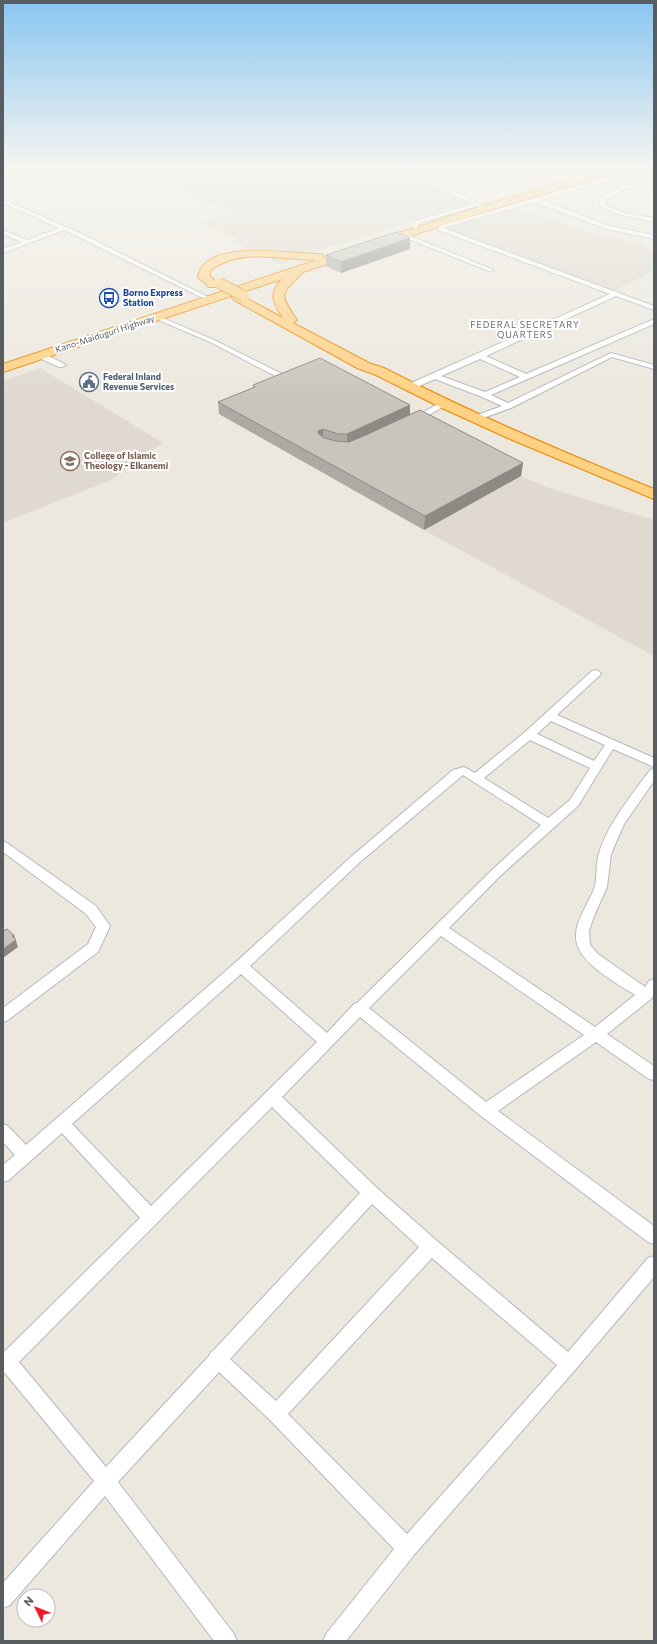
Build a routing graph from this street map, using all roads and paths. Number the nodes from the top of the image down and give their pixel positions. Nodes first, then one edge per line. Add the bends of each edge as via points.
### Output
1 (17, 246) edge
2 (101, 246) edge
3 (361, 246) edge
4 (365, 246) edge
5 (432, 246) edge
6 (485, 246) edge
7 (3, 251) edge
8 (327, 256) junction
9 (294, 269) junction
10 (491, 270) dead end
11 (216, 284) junction
12 (615, 294) junction
13 (205, 297) junction
14 (654, 308) edge
15 (223, 309) dead end
16 (175, 311) junction
17 (156, 317) junction
18 (288, 321) junction
19 (654, 321) edge
20 (40, 355) junction
21 (480, 356) junction
22 (3, 364) edge
23 (62, 365) dead end
24 (654, 367) edge
25 (3, 368) edge
26 (435, 376) junction
27 (526, 377) junction
28 (286, 378) edge
29 (410, 387) junction
30 (485, 395) junction
31 (444, 404) junction
32 (508, 406) junction
33 (475, 419) junction
34 (406, 424) edge
35 (654, 494) edge
36 (596, 673) dead end
37 (550, 716) junction
38 (529, 735) junction
39 (611, 744) junction
40 (654, 763) edge
41 (596, 768) junction
42 (654, 773) edge
43 (476, 778) junction
44 (549, 824) junction
45 (3, 846) edge
46 (440, 928) junction
47 (242, 966) junction
48 (650, 990) edge
49 (359, 1008) junction
50 (3, 1016) edge
51 (595, 1035) junction
52 (326, 1041) junction
53 (654, 1074) edge
54 (271, 1096) junction
55 (486, 1111) junction
56 (62, 1123) junction
57 (3, 1131) edge
58 (25, 1155) junction
59 (3, 1175) edge
60 (371, 1193) junction
61 (150, 1217) junction
62 (654, 1236) edge
63 (430, 1247) junction
64 (654, 1264) edge
65 (217, 1358) junction
66 (5, 1363) edge
67 (569, 1364) junction
68 (276, 1414) junction
69 (106, 1481) junction
70 (407, 1548) junction
71 (3, 1598) edge
72 (227, 1641) edge
73 (333, 1641) edge

1 - 7 street
2 - 13 street
3 - 8 highway, Kano-Maiduguri Highway
4 - 9 highway, Kano-Maiduguri Highway
5 - 10 street
6 - 12 street
8 - 9 highway, Kano-Maiduguri Highway
8 - 11 highway via 256,254 226,258 213,263 205,270 204,277
9 - 11 highway via 275,257 239,257 212,268 210,274
9 - 13 highway, Kano-Maiduguri Highway
9 - 16 highway, Kano-Maiduguri Highway
9 - 18 highway via 278,294
11 - 18 highway via 240,301
12 - 14 street
12 - 21 street
13 - 22 highway, Kano-Maiduguri Highway
15 - 16 highway
16 - 17 highway, Kano-Maiduguri Highway
17 - 20 highway, Kano-Maiduguri Highway
17 - 28 street via 212,341
18 - 29 highway via 364,366 379,370
19 - 27 street
20 - 23 street
20 - 25 highway, Kano-Maiduguri Highway
21 - 26 street
21 - 27 street
24 - 32 street via 611,355
26 - 29 street
26 - 30 street
27 - 30 street
29 - 31 highway
30 - 32 street
31 - 33 highway
31 - 34 street
32 - 33 street
33 - 35 highway via 545,451
36 - 37 street
37 - 38 street
37 - 39 street
38 - 41 street
38 - 43 street
39 - 40 street
39 - 41 street
41 - 44 street via 574,803
42 - 48 street via 619,824 605,854 602,886 580,936 584,948 605,967
43 - 44 street
43 - 47 street via 464,771 448,779 356,859
44 - 46 street
45 - 50 street via 91,910 103,926 93,948
46 - 49 street
46 - 51 street
47 - 52 street
47 - 56 street
48 - 51 street
49 - 52 street
49 - 55 street
51 - 53 street
51 - 55 street
52 - 54 street
54 - 60 street
54 - 61 street
55 - 62 street
56 - 58 street
56 - 61 street
57 - 58 street
58 - 59 street
60 - 63 street
60 - 65 street
61 - 66 street
63 - 67 street
63 - 68 street
64 - 67 street
65 - 68 street
65 - 69 street
66 - 69 street
67 - 70 street
68 - 70 street
69 - 71 street
69 - 72 street
70 - 73 street

